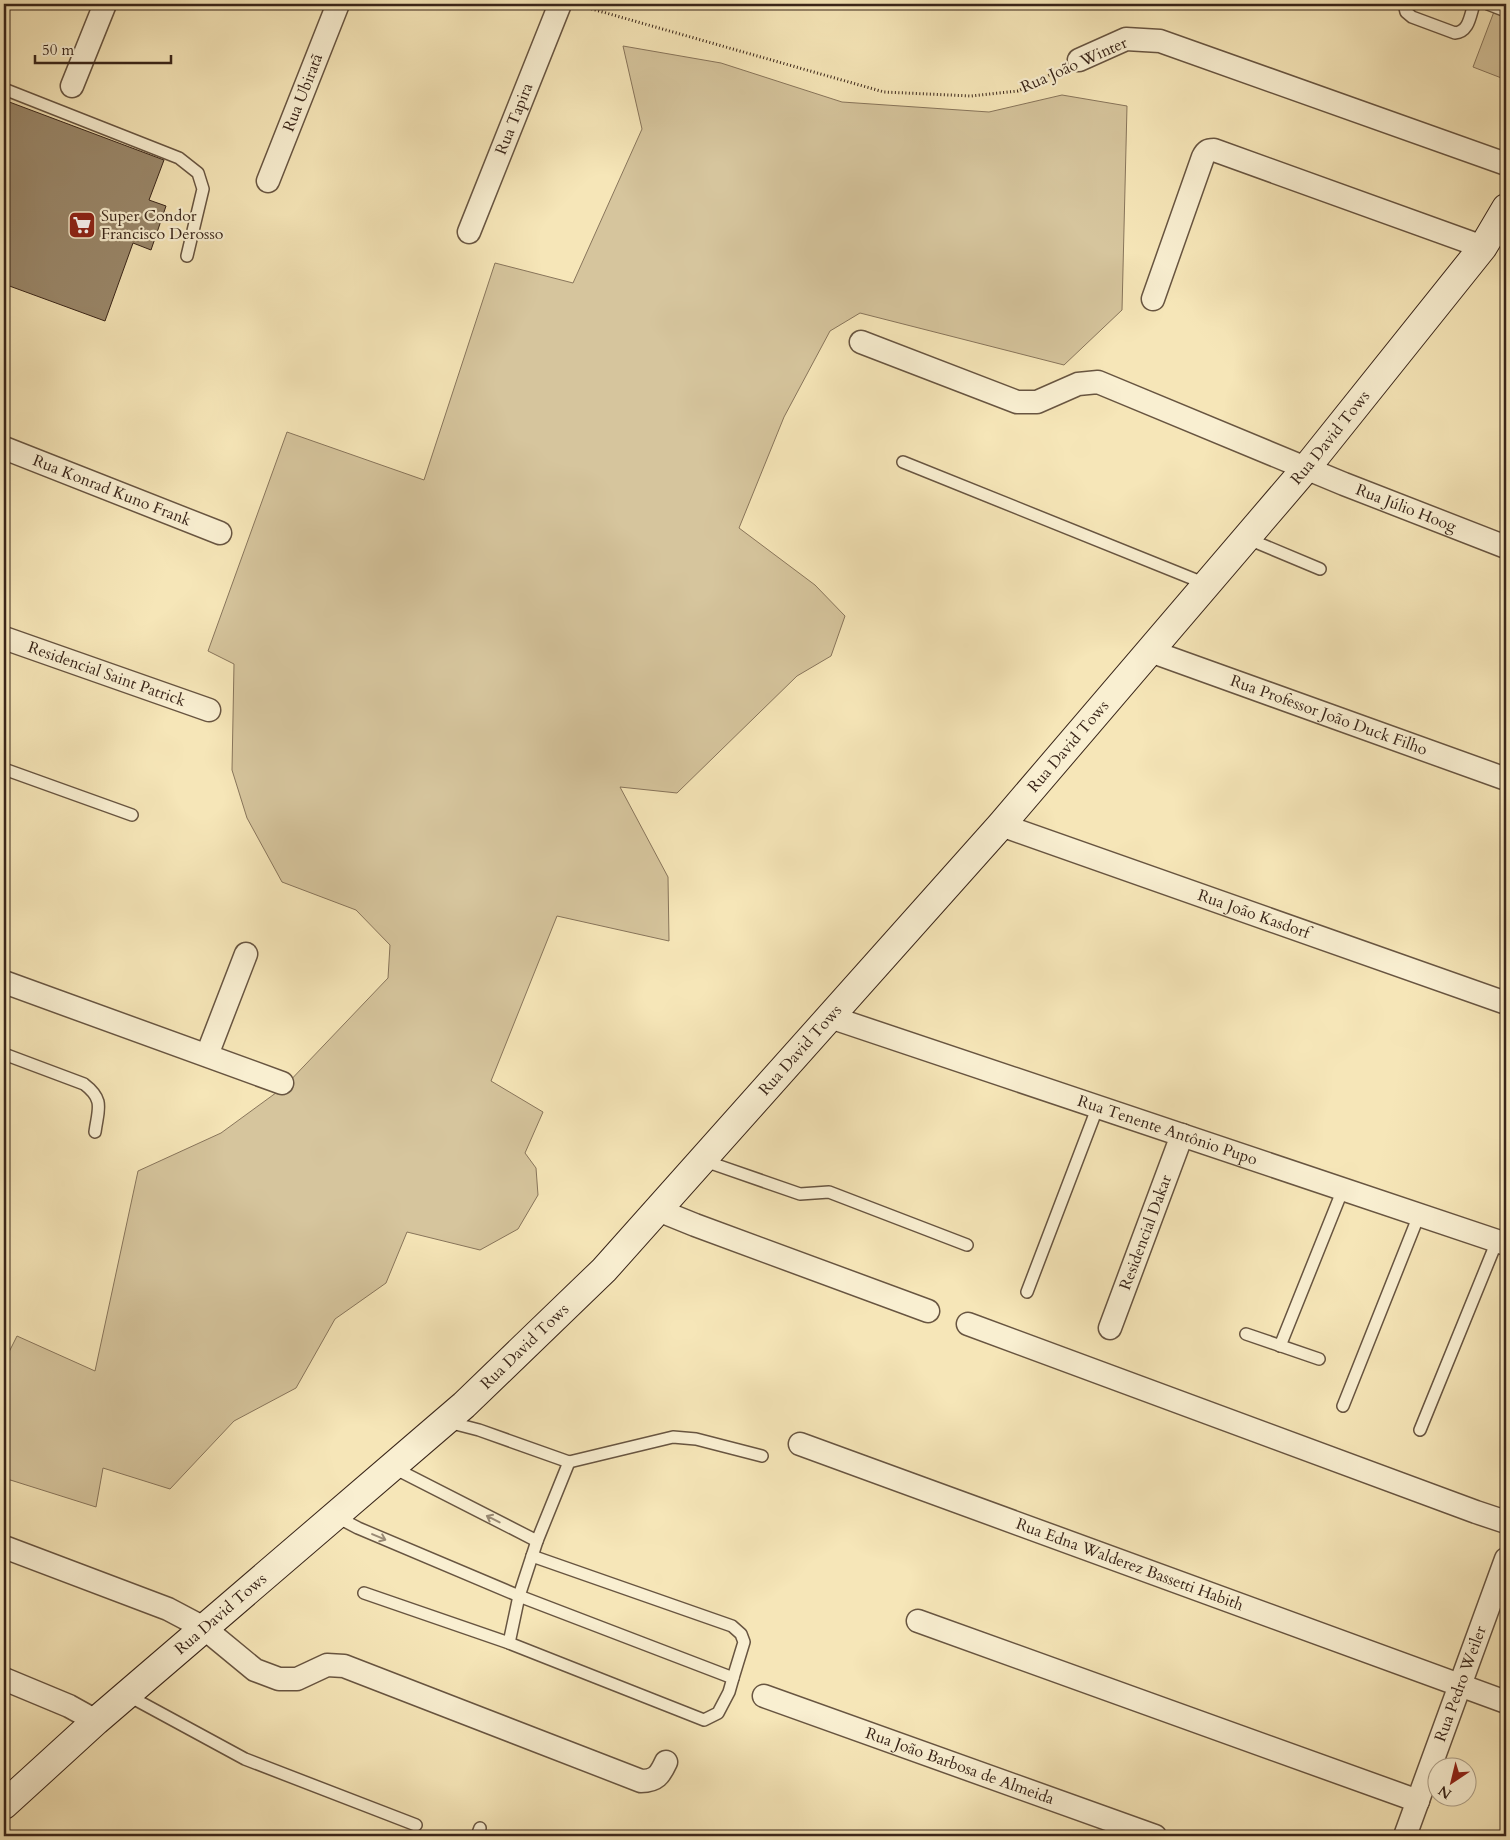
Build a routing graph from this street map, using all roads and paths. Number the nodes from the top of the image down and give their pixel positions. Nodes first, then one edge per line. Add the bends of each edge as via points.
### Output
1 (105, 4) edge
2 (338, 4) edge
3 (560, 4) edge
4 (572, 4) edge
5 (1404, 4) edge
6 (1474, 4) edge
7 (1488, 4) edge
8 (1506, 10) edge
9 (1078, 60) joint
10 (72, 86) dead end
11 (4, 89) edge
12 (1506, 164) edge
13 (268, 181) dead end
14 (1506, 208) edge
15 (470, 232) dead end
16 (1483, 247) junction
17 (187, 256) dead end
18 (1153, 299) dead end
19 (861, 342) dead end
20 (4, 448) edge
21 (903, 462) dead end
22 (1307, 467) junction
23 (220, 533) dead end
24 (1246, 538) junction
25 (1506, 547) edge
26 (1320, 569) dead end
27 (1206, 584) junction
28 (4, 638) edge
29 (1150, 651) junction
30 (209, 710) dead end
31 (4, 769) edge
32 (1506, 779) edge
33 (132, 815) dead end
34 (1001, 825) junction
35 (246, 954) dead end
36 (4, 982) edge
37 (1506, 1002) edge
38 (830, 1016) junction
39 (4, 1054) edge
40 (207, 1055) junction
41 (282, 1083) dead end
42 (1098, 1106) junction
43 (95, 1132) dead end
44 (1182, 1135) junction
45 (702, 1160) junction
46 (1343, 1189) junction
47 (658, 1210) junction
48 (1419, 1215) junction
49 (1502, 1243) edge
50 (966, 1244) dead end
51 (1027, 1292) dead end
52 (928, 1311) dead end
53 (968, 1324) dead end
54 (1110, 1328) dead end
55 (1246, 1334) dead end
56 (1280, 1346) junction
57 (1319, 1359) dead end
58 (1343, 1406) dead end
59 (446, 1421) junction
60 (1420, 1430) dead end
61 (800, 1444) dead end
62 (762, 1456) dead end
63 (569, 1462) junction
64 (392, 1467) junction
65 (335, 1516) junction
66 (1506, 1522) edge
67 (537, 1541) junction
68 (4, 1547) edge
69 (532, 1556) junction
70 (1506, 1559) edge
71 (364, 1592) dead end
72 (519, 1596) junction
73 (918, 1621) dead end
74 (204, 1628) junction
75 (509, 1643) junction
76 (733, 1678) junction
77 (4, 1679) edge
78 (1460, 1685) junction
79 (127, 1695) junction
80 (764, 1696) dead end
81 (1506, 1702) edge
82 (96, 1721) junction
83 (666, 1762) dead end
84 (1418, 1801) junction
85 (4, 1805) edge
86 (416, 1825) dead end
87 (1155, 1836) edge
88 (1405, 1836) edge

1 - 10 street
2 - 13 street, Rua Ubiratã
3 - 15 street, Rua Tapira
4 - 9 path, Rua João Winter via 884,92 971,96 1018,91
5 - 6 lane via 1412,18 1455,33 1467,28
7 - 8 lane
9 - 12 street, Rua João Winter via 1126,39 1160,41
11 - 17 lane via 179,158 198,173 203,189
14 - 16 street, Rua David Tows
16 - 18 street via 1209,150 1203,156
16 - 22 street, Rua David Tows
19 - 22 street, Rua Júlio Hoog via 1017,402 1036,402 1078,384 1098,382
20 - 23 street, Rua Konrad Kuno Frank
21 - 27 lane
22 - 24 street, Rua David Tows
22 - 25 street, Rua Júlio Hoog
24 - 26 lane
24 - 27 street, Rua David Tows
27 - 29 street, Rua David Tows
28 - 30 street, Residencial Saint Patrick
29 - 32 street, Rua Professor João Duck Filho
29 - 34 street, Rua David Tows
31 - 33 lane
34 - 37 street, Rua João Kasdorf
34 - 38 street, Rua David Tows
35 - 40 street
36 - 40 street
38 - 42 street, Rua Tenente Antônio Pupo
38 - 45 street, Rua David Tows
39 - 43 lane via 84,1084 95,1092 99,1102
40 - 41 street
42 - 44 street, Rua Tenente Antônio Pupo
42 - 51 lane
44 - 46 street, Rua Tenente Antônio Pupo
44 - 54 street, Residencial Dakar
45 - 47 street, Rua David Tows
45 - 50 lane via 800,1194 830,1192
46 - 48 street, Rua Tenente Antônio Pupo
46 - 56 lane
47 - 52 street
47 - 59 street, Rua David Tows via 604,1270
48 - 49 street, Rua Tenente Antônio Pupo
48 - 58 lane
49 - 60 lane
53 - 66 street
55 - 56 lane
56 - 57 lane
59 - 63 lane
59 - 64 street, Rua David Tows
61 - 78 street, Rua Edna Walderez Bassetti Habith
62 - 63 lane via 696,1438 673,1437
63 - 67 lane
64 - 65 street, Rua David Tows
67 -> 64 lane
65 -> 72 lane
65 - 74 street, Rua David Tows
67 - 69 lane
68 - 74 street via 168,1609
69 - 72 lane
69 - 76 lane via 732,1626 744,1642
70 - 78 street, Rua Pedro Weiler
71 - 75 lane
72 - 75 lane
72 - 76 lane
73 - 84 street
74 - 79 street, Rua David Tows
74 - 83 street via 255,1670 279,1679 297,1679 326,1666 344,1666 641,1782 652,1781 660,1775
75 - 76 lane via 704,1720 718,1713
77 - 82 street
78 - 81 street, Rua Edna Walderez Bassetti Habith
78 - 84 street, Rua Pedro Weiler
79 - 82 street, Rua David Tows
79 - 86 lane via 245,1759
80 - 87 street, Rua João Barbosa de Almeida
82 - 85 street, Rua David Tows
84 - 88 street, Rua Pedro Weiler

